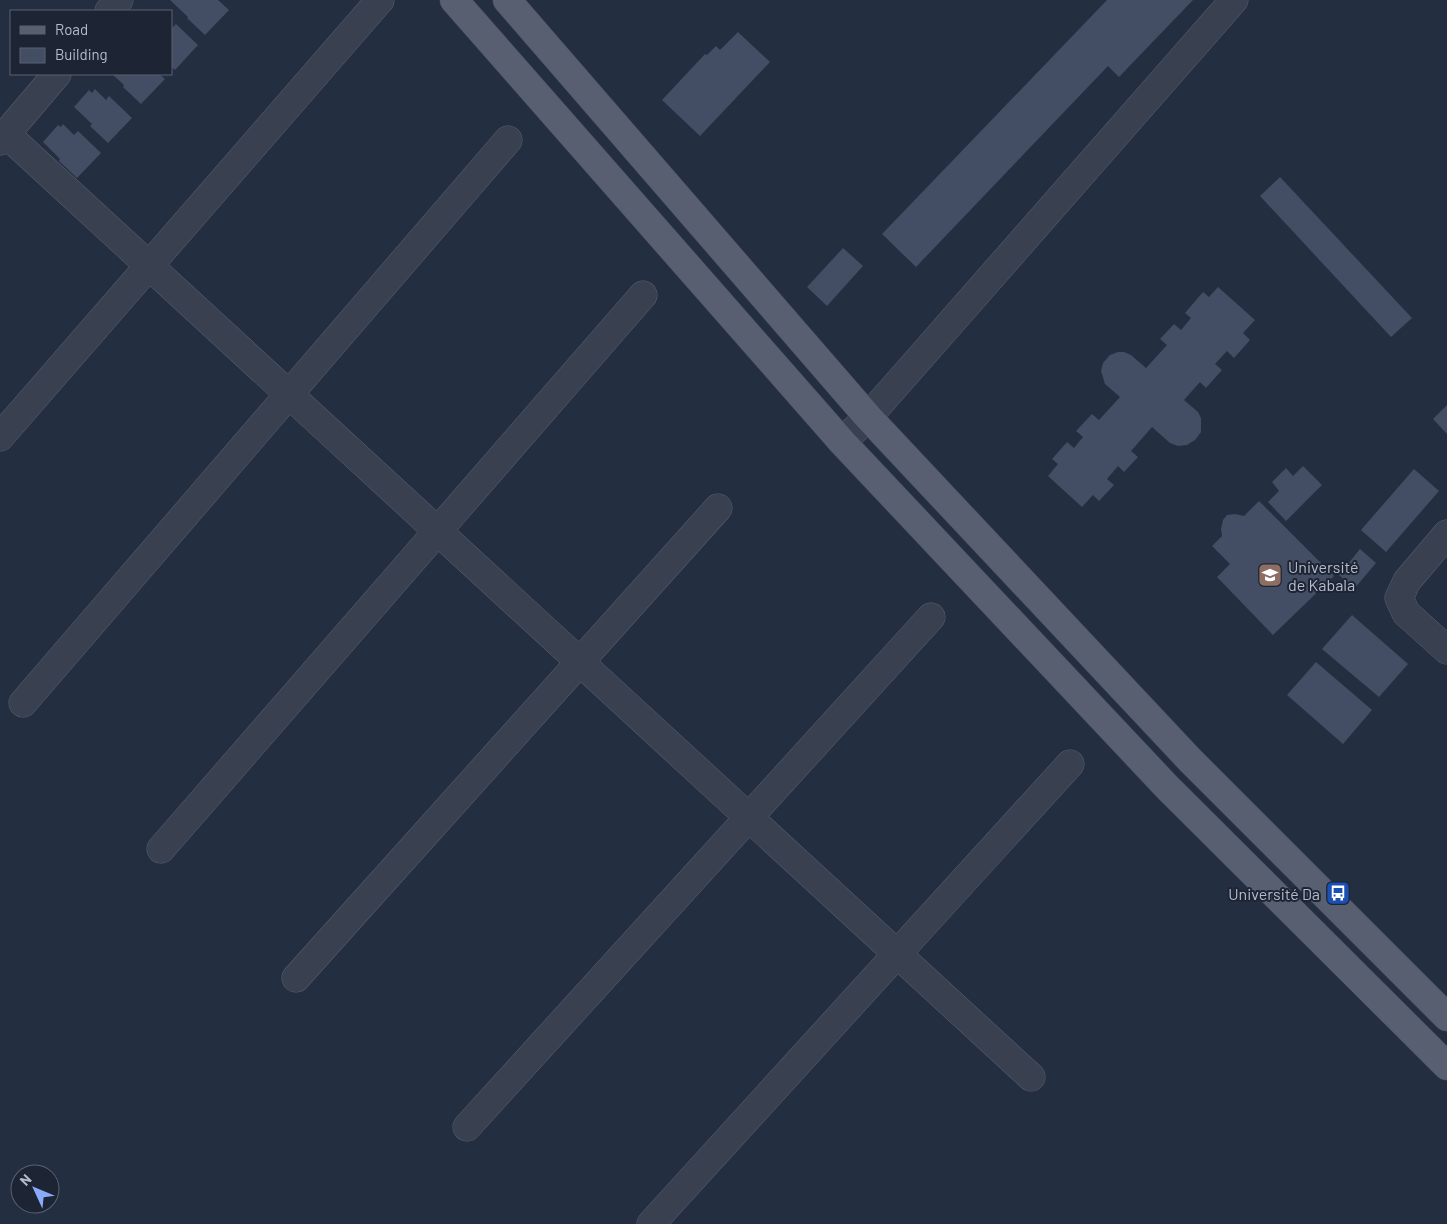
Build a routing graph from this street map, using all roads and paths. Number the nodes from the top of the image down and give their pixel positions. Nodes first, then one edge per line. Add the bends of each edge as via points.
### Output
1 (119, 0) edge
2 (380, 0) edge
3 (454, 0) edge
4 (507, 0) edge
5 (1234, 0) edge
6 (110, 10) edge
7 (55, 75) edge
8 (3, 137) edge
9 (508, 140) dead end
10 (149, 266) junction
11 (643, 295) dead end
12 (290, 394) junction
13 (868, 417) junction
14 (0, 437) edge
15 (842, 442) junction
16 (718, 508) dead end
17 (438, 531) junction
18 (1447, 534) edge
19 (931, 617) dead end
20 (1447, 650) edge
21 (580, 662) junction
22 (23, 703) dead end
23 (1070, 764) dead end
24 (749, 818) junction
25 (161, 849) dead end
26 (897, 954) junction
27 (296, 978) dead end
28 (1447, 1017) edge
29 (1447, 1066) edge
30 (1031, 1078) dead end
31 (467, 1127) dead end
32 (651, 1224) edge

1 - 6 street
2 - 10 street
3 - 15 main road
4 - 13 main road
5 - 13 street
7 - 8 street
8 - 10 street
9 - 12 street
10 - 12 street
10 - 14 street
11 - 17 street
12 - 17 street
12 - 22 street
13 - 15 street
13 - 28 main road via 1190,760
15 - 29 main road via 1167,787
16 - 21 street
17 - 21 street
17 - 25 street
18 - 20 street via 1407,581 1399,598 1406,613
19 - 24 street
21 - 24 street
21 - 27 street
23 - 26 street
24 - 26 street
24 - 31 street
26 - 30 street
26 - 32 street

